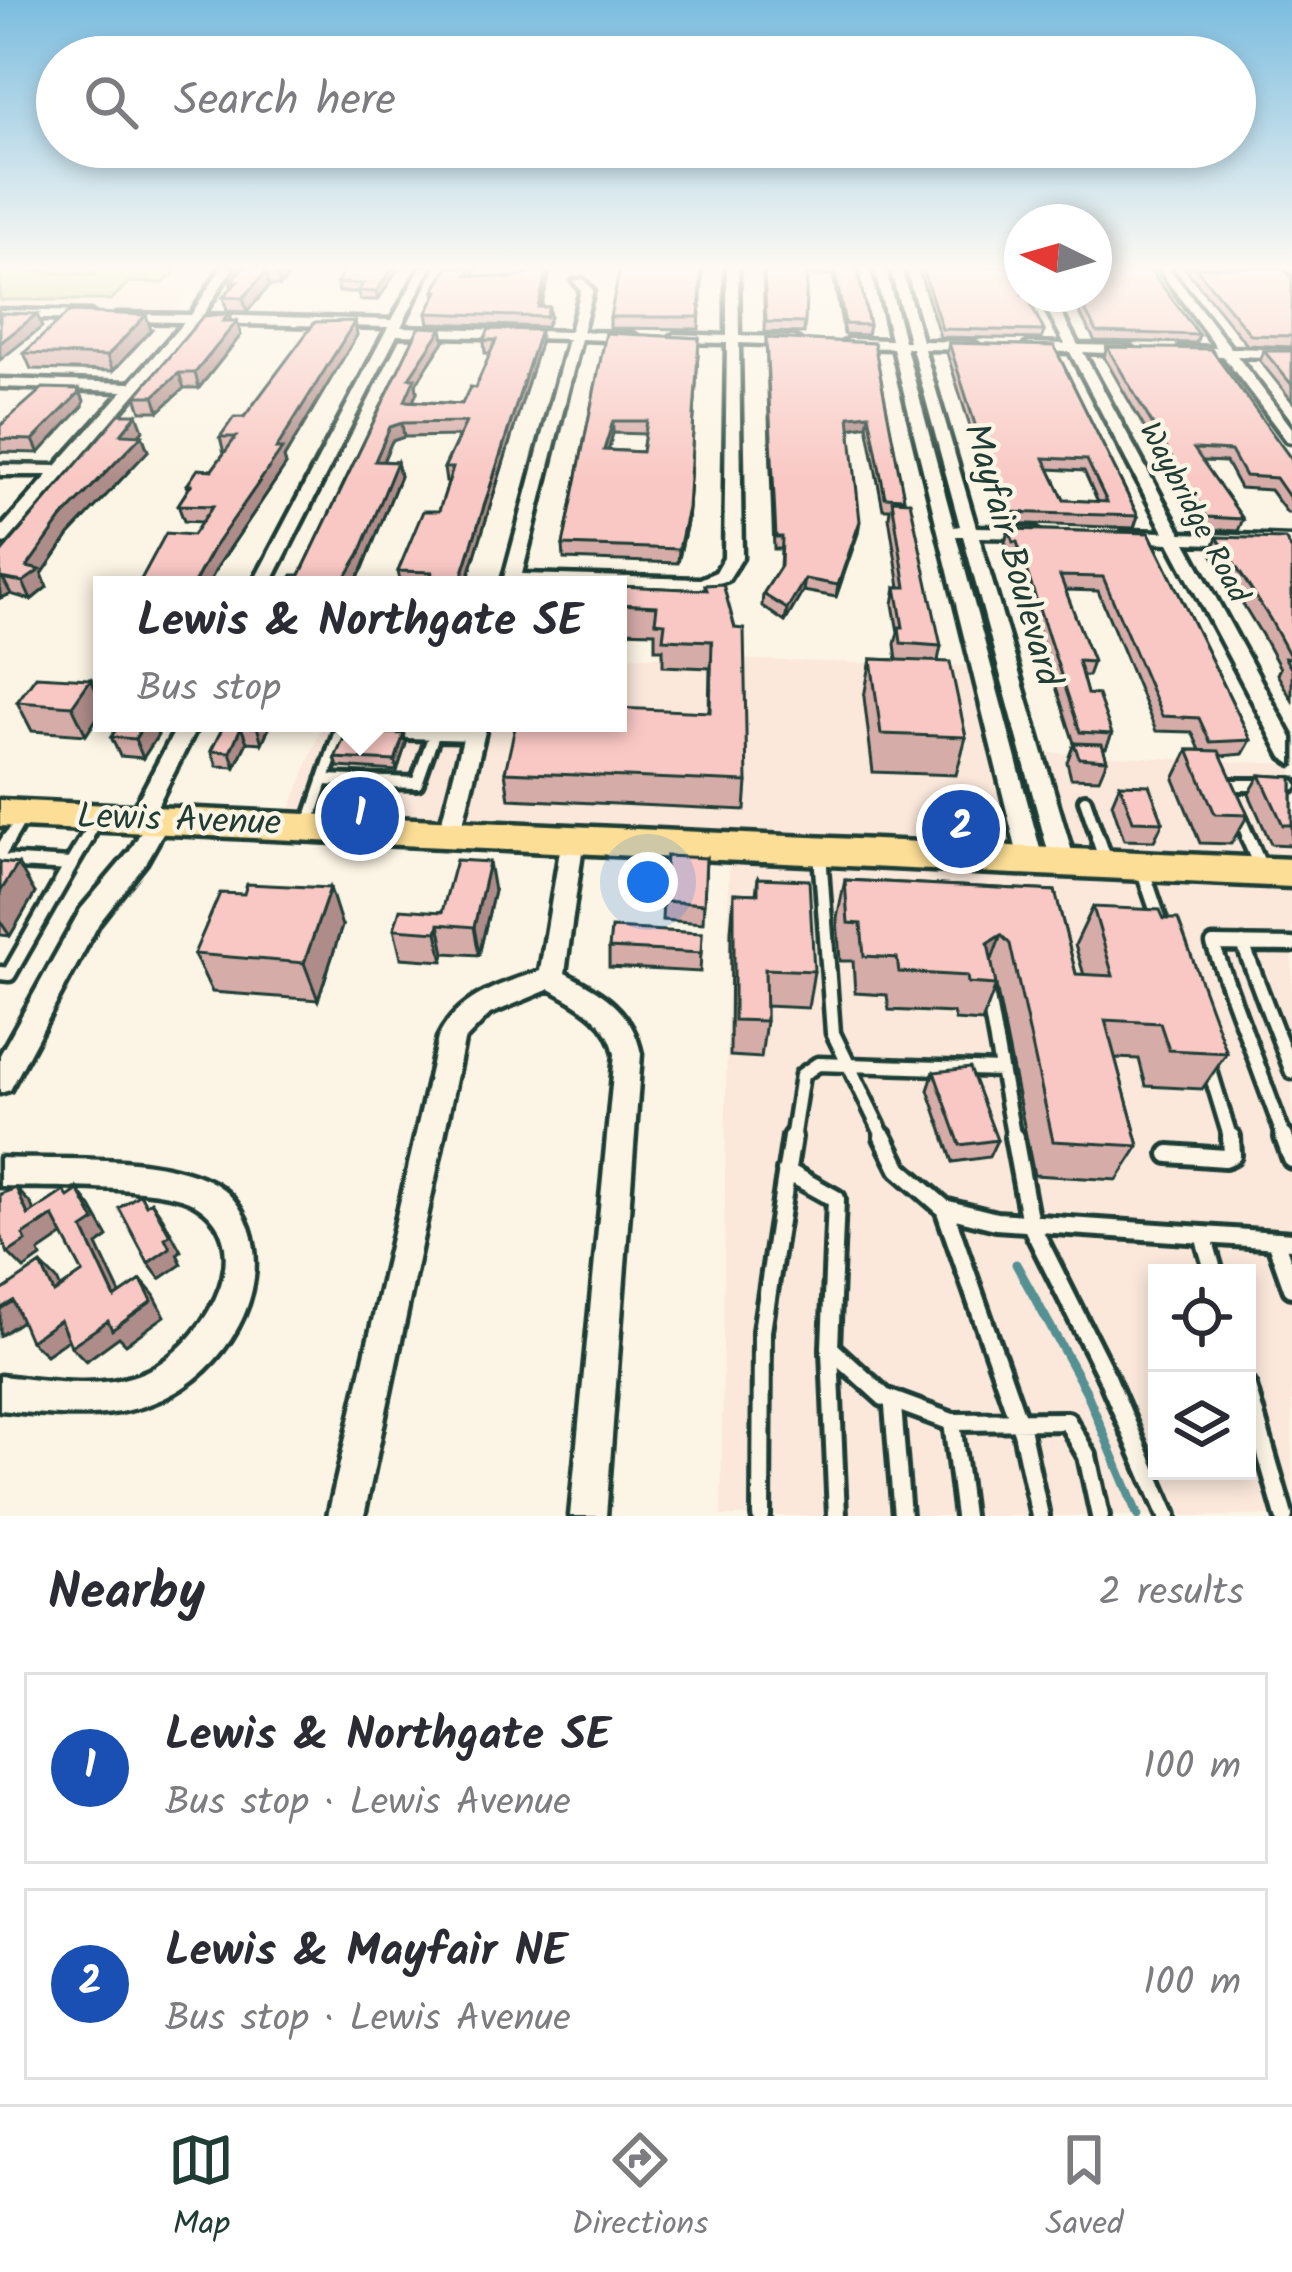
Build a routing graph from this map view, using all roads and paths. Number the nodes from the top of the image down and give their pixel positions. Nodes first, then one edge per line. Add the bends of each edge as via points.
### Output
1 (174, 338) edge
2 (389, 338) edge
3 (576, 338) edge
4 (635, 338) edge
5 (643, 338) edge
6 (665, 338) edge
7 (906, 338) edge
8 (1069, 338) edge
9 (1216, 338) edge
10 (733, 340) junction
11 (804, 342) edge
12 (827, 342) edge
13 (908, 344) junction
14 (985, 346) edge
15 (1007, 346) edge
16 (1074, 348) junction
17 (1140, 350) edge
18 (1162, 350) edge
19 (1227, 352) junction
20 (1292, 354) edge
21 (0, 383) edge
22 (130, 387) junction
23 (1292, 438) edge
24 (0, 470) edge
25 (57, 471) junction
26 (946, 530) junction
27 (970, 531) junction
28 (1061, 534) edge
29 (1107, 536) edge
30 (1175, 538) junction
31 (0, 539) edge
32 (1292, 542) edge
33 (266, 576) edge
34 (514, 576) edge
35 (627, 583) edge
36 (185, 732) edge
37 (338, 732) edge
38 (434, 732) edge
39 (475, 732) edge
40 (1292, 757) edge
41 (323, 780) junction
42 (1292, 784) edge
43 (1085, 800) dead end
44 (12, 813) edge
45 (98, 818) junction
46 (149, 820) junction
47 (308, 826) junction
48 (450, 832) junction
49 (573, 838) junction
50 (820, 850) junction
51 (0, 857) edge
52 (1047, 861) junction
53 (71, 865) junction
54 (1124, 865) junction
55 (1277, 872) edge
56 (1164, 932) edge
57 (1243, 944) junction
58 (1290, 949) edge
59 (0, 974) edge
60 (552, 978) junction
61 (986, 983) edge
62 (1201, 1042) edge
63 (844, 1063) junction
64 (1001, 1070) junction
65 (1292, 1072) edge
66 (0, 1081) edge
67 (1169, 1154) dead end
68 (1292, 1159) edge
69 (786, 1171) junction
70 (0, 1172) edge
71 (944, 1208) junction
72 (1030, 1223) junction
73 (1203, 1235) junction
74 (1284, 1240) edge
75 (1211, 1264) edge
76 (1292, 1288) edge
77 (830, 1348) junction
78 (0, 1393) edge
79 (892, 1406) junction
80 (1256, 1418) edge
81 (952, 1423) junction
82 (1019, 1424) junction
83 (346, 1516) edge
84 (588, 1516) edge
85 (761, 1516) edge
86 (838, 1516) edge
87 (902, 1516) edge
88 (964, 1516) edge
89 (1040, 1516) edge
90 (1100, 1516) edge
91 (1167, 1516) edge
92 (1284, 1516) edge

1 - 22 street
2 - 33 street
3 - 34 street
4 - 5 street
6 - 10 street
7 - 13 street, Mayfair Boulevard
8 - 16 street, Waybridge Road
9 - 19 street
10 - 11 street
10 - 35 street via 734,558 722,576 702,584
12 - 13 street
13 - 14 street
13 - 26 street, Mayfair Boulevard
13 - 27 street, Mayfair Boulevard
15 - 16 street
16 - 17 street
16 - 30 street, Waybridge Road
18 - 19 street
19 - 20 street
19 - 23 street
21 - 22 street
22 - 25 street
24 - 25 street
25 - 31 street
26 - 27 street
26 - 52 street, Mayfair Boulevard
27 - 28 street
27 - 52 street, Mayfair Boulevard
29 - 30 street
30 - 32 street
30 - 40 street, Waybridge Road
36 - 46 street
37 - 41 lane
38 - 41 lane via 417,784
39 - 48 street
41 - 47 lane
42 - 55 lane via 1225,782
43 - 54 lane
44 - 45 main road, Lewis Avenue
44 - 51 lane
45 - 46 main road, Lewis Avenue
45 - 53 lane
46 - 47 main road, Lewis Avenue
46 - 66 street via 138,857 91,916
47 - 48 main road, Lewis Avenue
48 - 49 main road, Lewis Avenue
49 - 50 main road, Lewis Avenue
49 - 60 street
50 - 52 main road, Lewis Avenue
50 - 63 lane via 832,1033
51 - 53 lane
52 - 54 main road, Lewis Avenue
53 - 59 lane via 9,974
54 - 55 main road, Lewis Avenue
54 - 56 lane
57 - 58 lane
57 - 65 lane
57 - 68 lane via 1213,944
60 - 83 street via 483,1004 451,1038
60 - 84 street via 619,1022 628,1054
61 - 64 lane
62 - 67 lane via 1232,1155
63 - 64 lane
63 - 69 lane via 818,1064 802,1075
63 - 71 lane via 899,1169
64 - 72 lane
69 - 77 lane via 836,1199
69 - 85 lane via 763,1330
70 - 78 street via 188,1186 222,1207 241,1265 210,1342 166,1379 114,1399
71 - 72 lane
71 - 82 lane
72 - 73 lane
72 - 91 lane
73 - 74 lane
73 - 75 lane
74 - 76 lane
77 - 79 lane via 860,1385
77 - 86 lane
79 - 81 lane
79 - 87 lane
80 - 92 lane
81 - 82 lane
81 - 88 lane
82 - 89 lane
82 - 90 lane via 1067,1421 1087,1456

